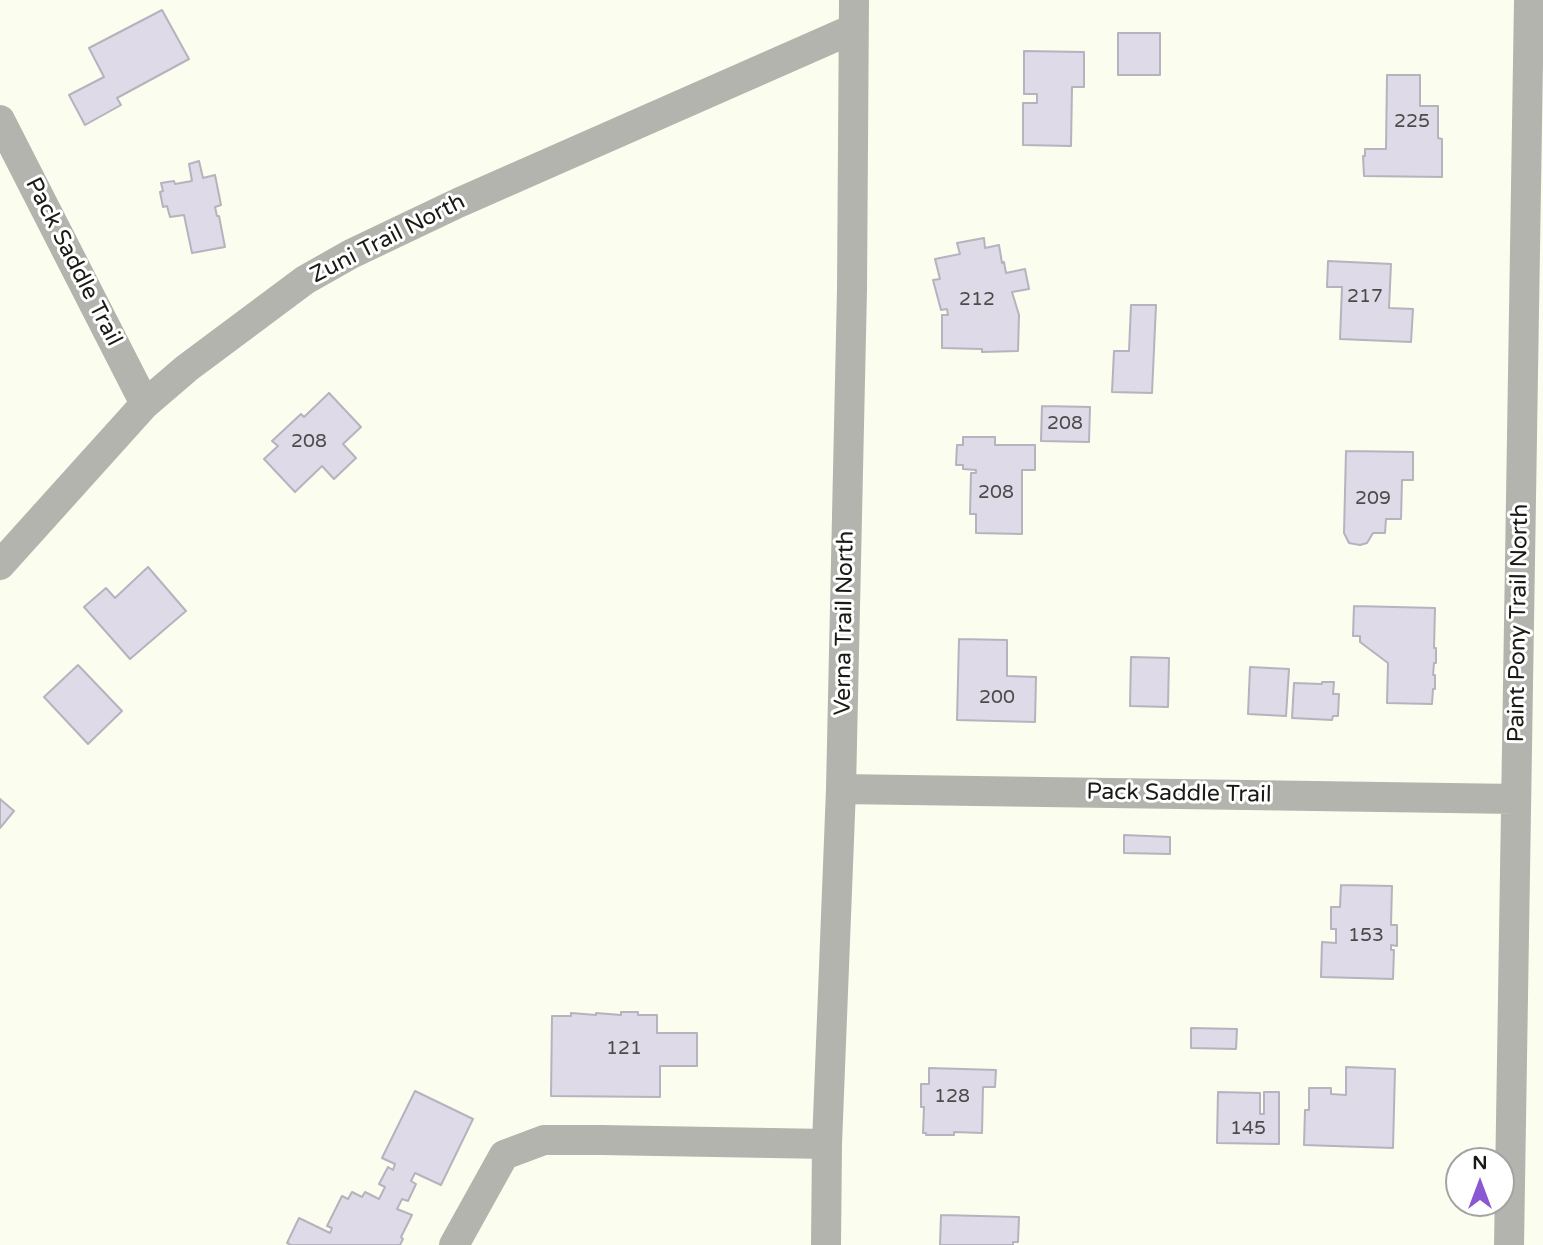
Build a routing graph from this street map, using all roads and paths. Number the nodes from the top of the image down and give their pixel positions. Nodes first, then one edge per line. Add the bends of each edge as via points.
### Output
1 (1529, 0) edge
2 (853, 15) edge
3 (0, 120) edge
4 (145, 404) junction
5 (11, 534) edge
6 (0, 565) edge
7 (841, 789) junction
8 (1516, 799) junction
9 (827, 1144) junction
10 (454, 1245) edge
11 (826, 1245) edge
12 (1509, 1245) edge

1 - 8 street, Paint Pony Trail North
2 - 4 street, Zuni Trail North via 352,254 305,280
2 - 7 street, Verna Trail North
3 - 4 street, Pack Saddle Trail
4 - 5 street, Zuni Trail North
5 - 6 street, Zuni Trail North
7 - 8 street, Pack Saddle Trail
7 - 9 street, Verna Trail North
8 - 12 street, Paint Pony Trail North
9 - 10 street via 544,1140 504,1155
9 - 11 street, Verna Trail North

